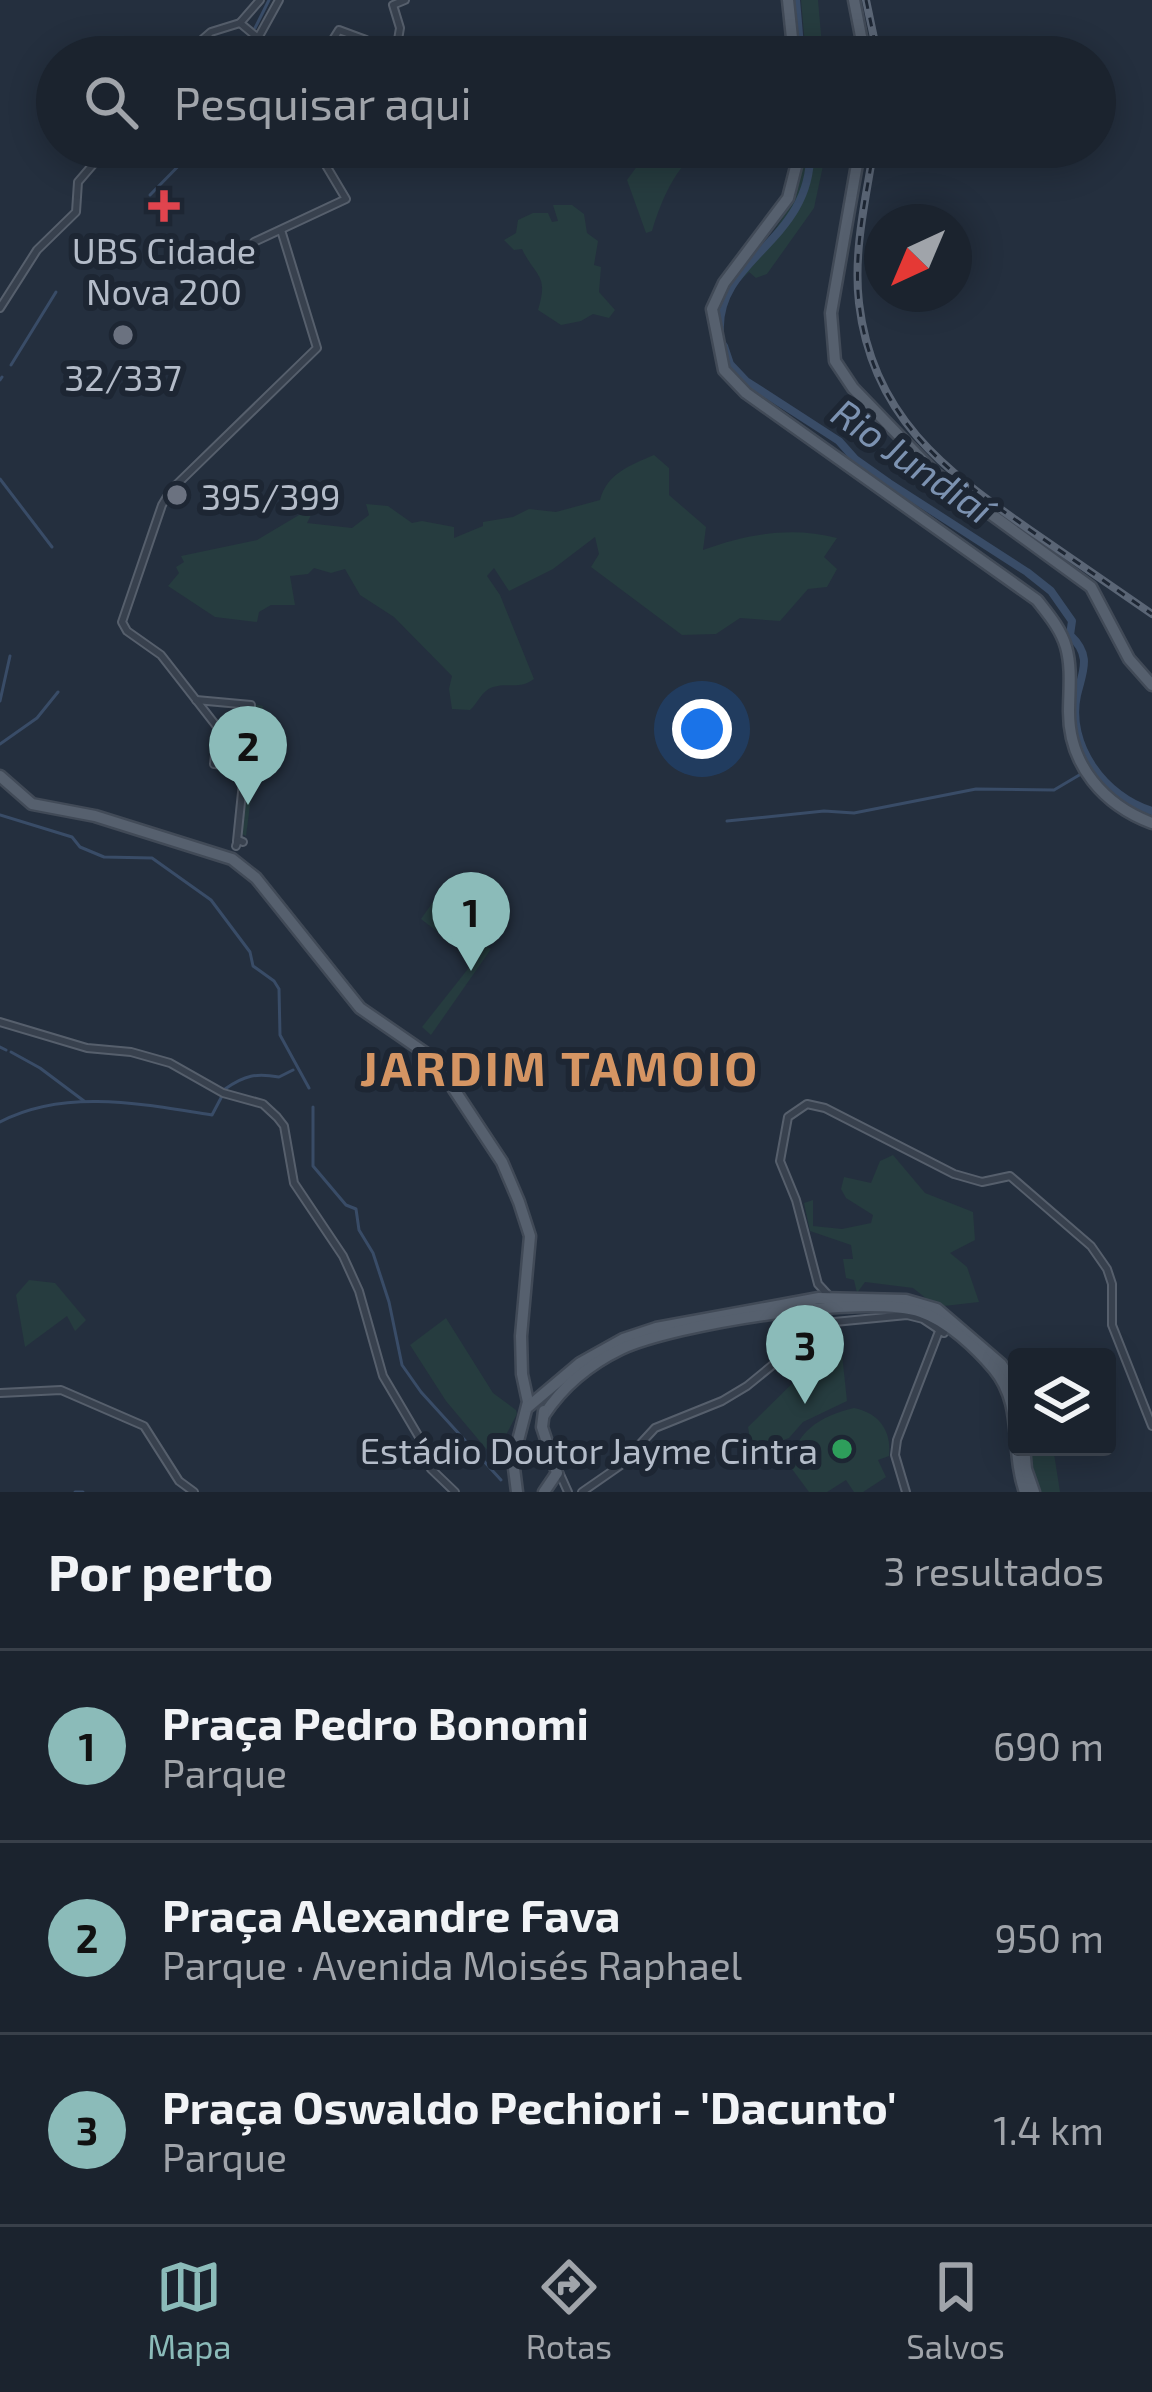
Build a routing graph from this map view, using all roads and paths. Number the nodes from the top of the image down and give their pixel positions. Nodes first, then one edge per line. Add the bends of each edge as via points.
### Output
1 (260, 0) edge
2 (279, 0) edge
3 (405, 0) edge
4 (788, 0) edge
5 (854, 0) edge
6 (240, 23) junction
7 (206, 36) edge
8 (256, 36) edge
9 (259, 36) edge
10 (399, 36) edge
11 (792, 36) edge
12 (862, 36) edge
13 (90, 168) edge
14 (328, 168) edge
15 (796, 168) edge
16 (856, 168) edge
17 (281, 230) junction
18 (254, 242) dead end
19 (0, 308) edge
20 (1152, 685) edge
21 (196, 700) junction
22 (217, 701) junction
23 (206, 712) junction
24 (245, 767) junction
25 (0, 776) edge
26 (1152, 823) edge
27 (236, 851) junction
28 (0, 1022) edge
29 (818, 1284) junction
30 (830, 1298) junction
31 (806, 1304) junction
32 (908, 1305) junction
33 (944, 1328) junction
34 (604, 1354) junction
35 (996, 1365) junction
36 (1008, 1379) edge
37 (0, 1393) edge
38 (531, 1400) junction
39 (544, 1414) junction
40 (1152, 1426) edge
41 (1025, 1456) edge
42 (555, 1463) junction
43 (902, 1489) edge
44 (545, 1491) edge
45 (567, 1491) edge
46 (194, 1492) edge
47 (455, 1492) edge
48 (518, 1492) edge
49 (582, 1492) edge
50 (1025, 1492) edge
51 (1034, 1492) edge

1 - 6 street
2 - 9 street
3 - 10 street via 393,5
4 - 11 main road
5 - 12 main road
6 - 7 street
6 - 8 street
13 - 19 street via 78,182 76,212 38,250
14 - 17 street via 346,199
15 - 26 main road via 788,198 712,309 724,370 1037,600 1068,652 1072,746 1104,796
16 - 20 main road via 831,313 835,361 936,474 1091,587
17 - 18 street
17 - 21 street via 317,348 166,497 125,610 124,629 159,652
21 - 22 street
21 - 23 street
22 - 23 street
22 - 24 street via 251,705
23 - 24 street via 218,728 214,764
24 - 27 street
25 - 27 main road via 32,804
27 - 38 main road via 359,1008 434,1059 502,1162 530,1241 521,1321
28 - 47 street via 170,1063 277,1117 294,1183 359,1291 380,1372 431,1468
29 - 30 street
29 - 31 street
29 - 40 street via 780,1153 788,1117 807,1103 954,1174 982,1182 1010,1176 1091,1246 1107,1269 1112,1325
30 - 31 main road
30 - 32 main road
31 - 32 main road
31 - 34 main road via 660,1332
32 - 33 main road
32 - 35 main road via 943,1312
33 - 35 main road
33 - 43 street via 896,1440
33 - 49 street via 908,1315 824,1323 747,1386 659,1425
34 - 38 main road
34 - 39 main road
35 - 36 main road
35 - 50 main road via 1013,1406
37 - 46 street via 61,1390 145,1426
38 - 39 main road
38 - 48 main road via 513,1460
39 - 42 main road
41 - 51 main road
42 - 44 main road
42 - 45 street
44 - 45 street via 559,1483

